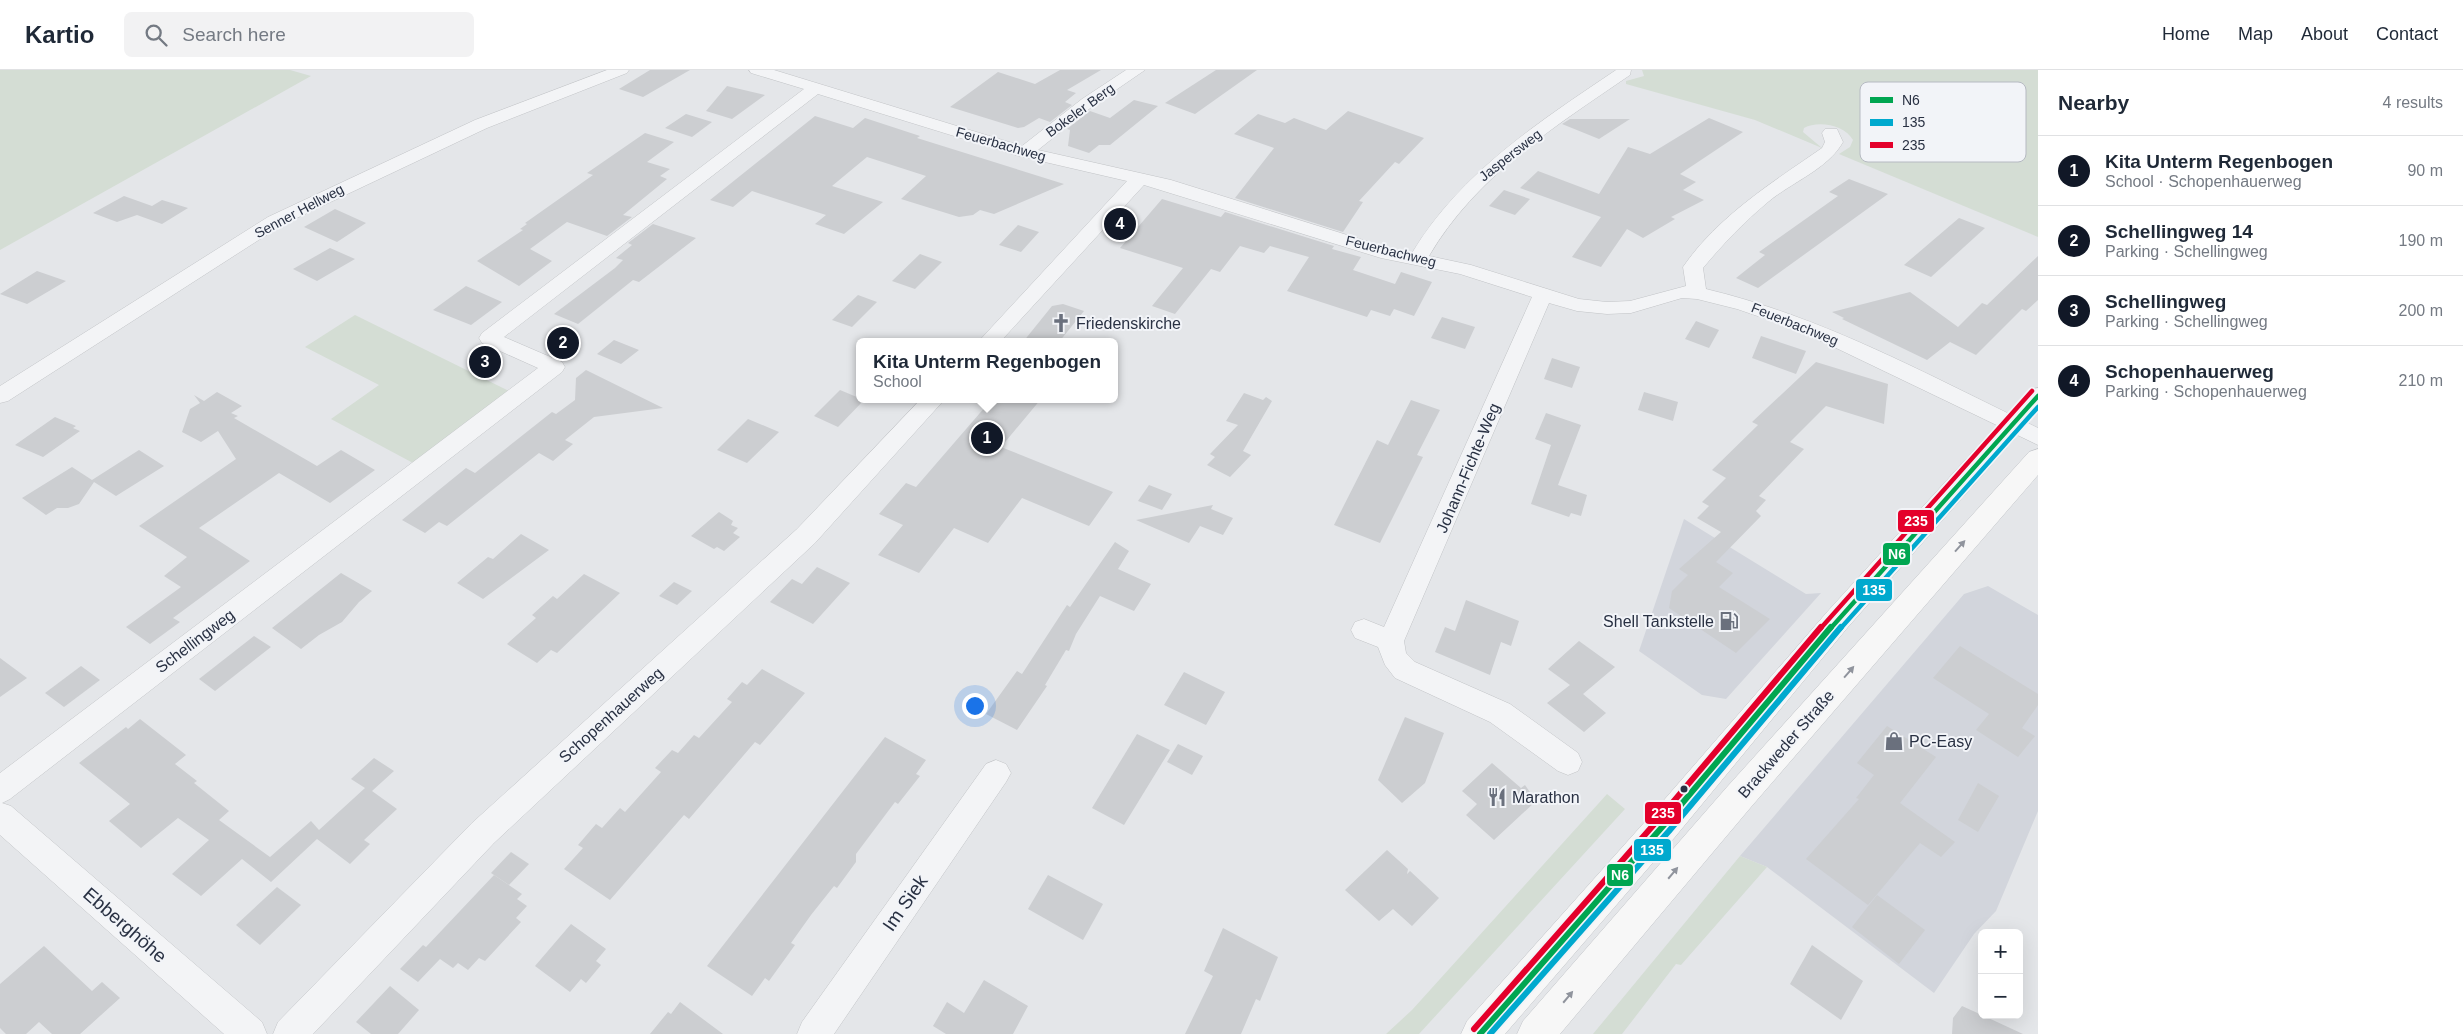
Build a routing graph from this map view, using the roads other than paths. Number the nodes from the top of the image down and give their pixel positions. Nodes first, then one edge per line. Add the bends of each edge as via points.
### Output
1 (621, 70) edge
2 (757, 70) edge
3 (1137, 70) edge
4 (1624, 72) dead end
5 (816, 88) junction
6 (1831, 133) dead end
7 (1025, 152) junction
8 (1140, 178) junction
9 (1417, 260) junction
10 (1697, 293) junction
11 (1543, 294) junction
12 (992, 338) edge
13 (0, 396) edge
14 (2038, 396) edge
15 (930, 403) edge
16 (2025, 431) edge
17 (2038, 458) edge
18 (1364, 630) dead end
19 (1391, 641) junction
20 (1568, 762) dead end
21 (996, 773) dead end
22 (0, 790) edge
23 (0, 816) edge
24 (250, 1034) edge
25 (290, 1034) edge
26 (814, 1034) edge
27 (1480, 1034) edge
28 (1536, 1034) edge

1 - 13 street, Senner Hellweg via 482,124 275,221
2 - 5 street, Feuerbachweg
3 - 7 street, Bokeler Berg via 1064,119
4 - 9 street, Jaspersweg via 1482,175 1443,217
5 - 7 street, Feuerbachweg
5 - 22 street, Schellingweg via 489,338 554,367
6 - 10 street via 1834,142 1829,151 1763,197 1722,234 1693,267
7 - 8 street, Feuerbachweg
8 - 9 street, Feuerbachweg
8 - 12 street
9 - 11 street, Feuerbachweg via 1464,269
10 - 11 street, Feuerbachweg via 1669,294 1619,309 1577,305
10 - 16 street, Feuerbachweg via 1790,320
11 - 19 street, Johann-Fichte-Weg
14 - 16 main road
15 - 25 street, Schopenhauerweg via 806,536 483,833
16 - 27 main road via 1838,619 1663,826
28 -> 17 main road, Brackweder Straße via 1733,804
18 - 19 street
19 - 20 street via 1391,653 1405,670 1500,713
21 - 26 street, Im Siek
23 - 24 street, Ebberghöhe

